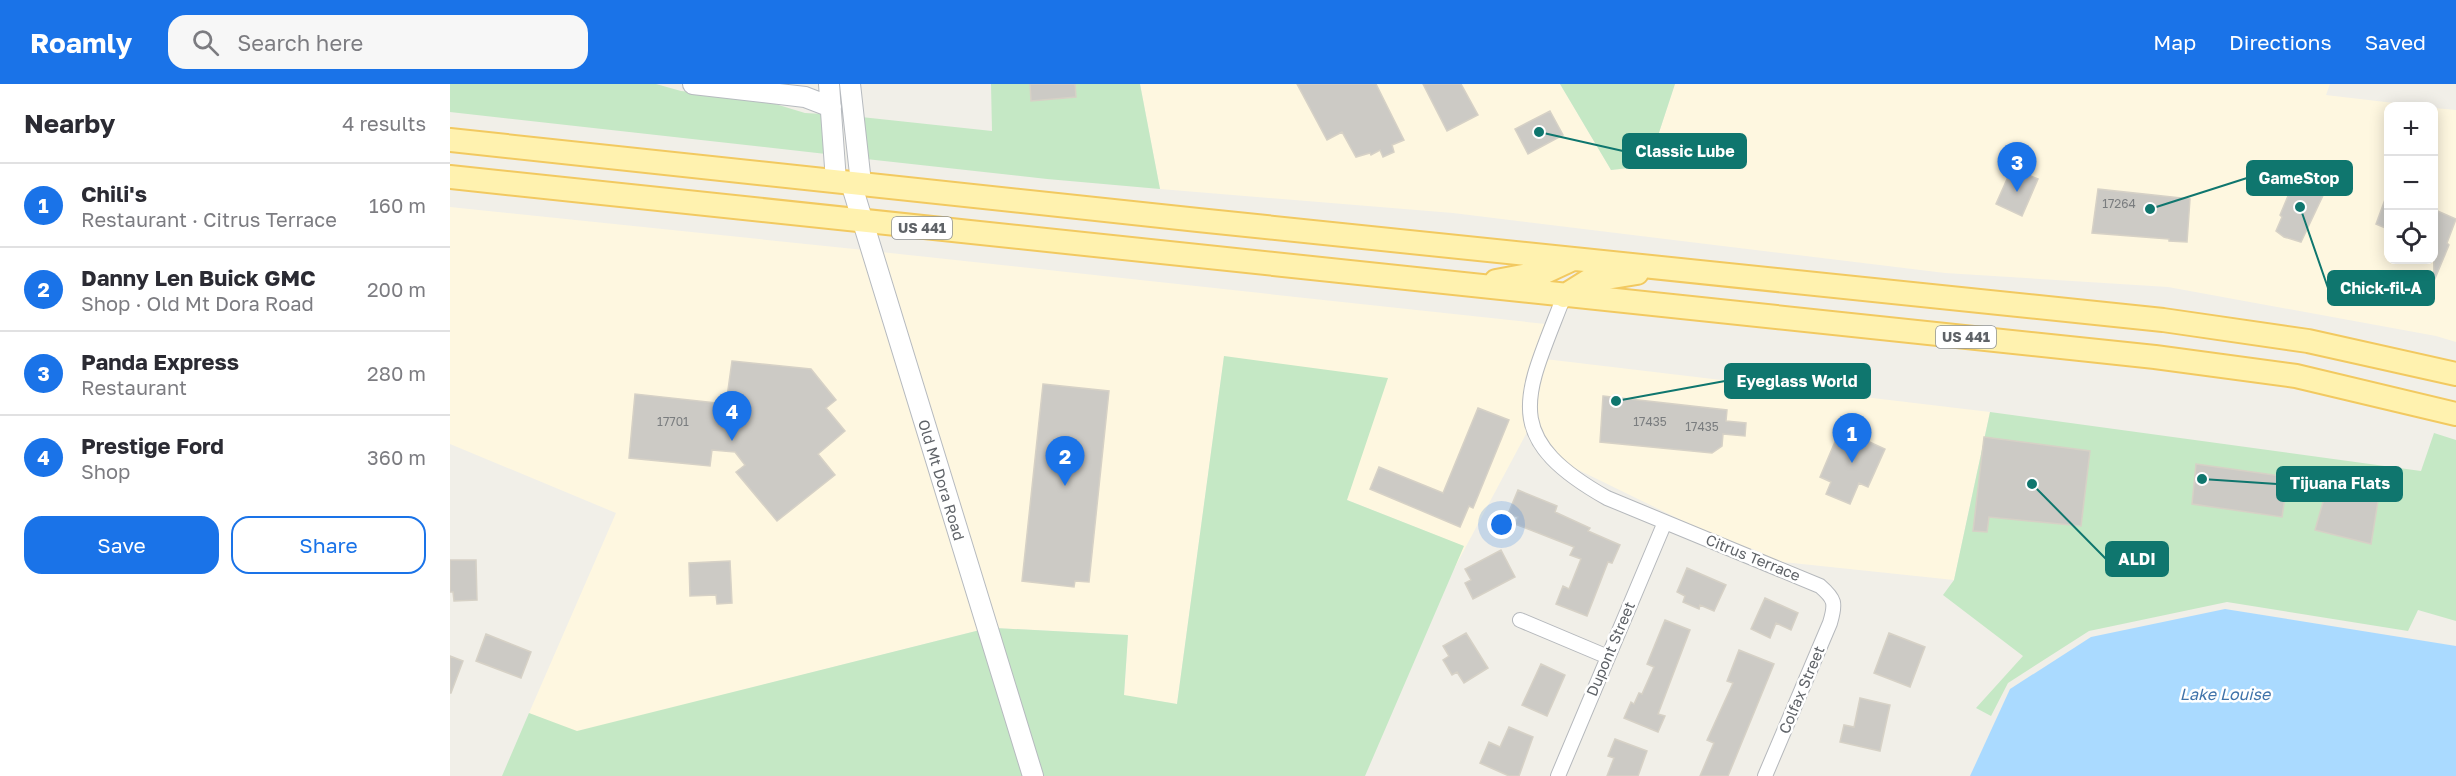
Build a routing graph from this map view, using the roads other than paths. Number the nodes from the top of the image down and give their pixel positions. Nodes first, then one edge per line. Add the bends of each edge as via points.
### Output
1 (693, 84) edge
2 (829, 84) edge
3 (850, 84) edge
4 (831, 107) junction
5 (450, 140) edge
6 (450, 177) edge
7 (849, 182) junction
8 (863, 222) junction
9 (1574, 258) junction
10 (1665, 268) junction
11 (1471, 286) junction
12 (1564, 296) junction
13 (2456, 374) edge
14 (2456, 389) edge
15 (2452, 413) edge
16 (1665, 522) junction
17 (1834, 602) joint
18 (1520, 620) dead end
19 (1608, 657) junction
20 (1032, 776) edge
21 (1558, 776) edge
22 (1765, 776) edge

1 - 4 street via 805,96
2 - 4 street
3 - 7 street
4 - 7 street
5 - 7 main road
6 - 8 main road, US 441
7 - 8 street, Old Mt Dora Road
7 - 9 main road
8 - 11 main road, US 441
8 - 20 street, Old Mt Dora Road
9 - 10 main road
9 - 11 main road via 1545,272
10 - 12 main road via 1588,281
10 - 13 main road via 2244,330
11 - 12 main road, US 441
12 - 15 main road, US 441 via 2234,367 2331,384
12 - 16 street, Citrus Terrace via 1531,384 1529,403 1537,437 1553,460 1577,481
14 - 15 main road
16 - 17 street, Citrus Terrace via 1820,586
16 - 19 street, Dupont Street
17 - 22 street, Colfax Street via 1830,623
18 - 19 street
19 - 21 street, Dupont Street

